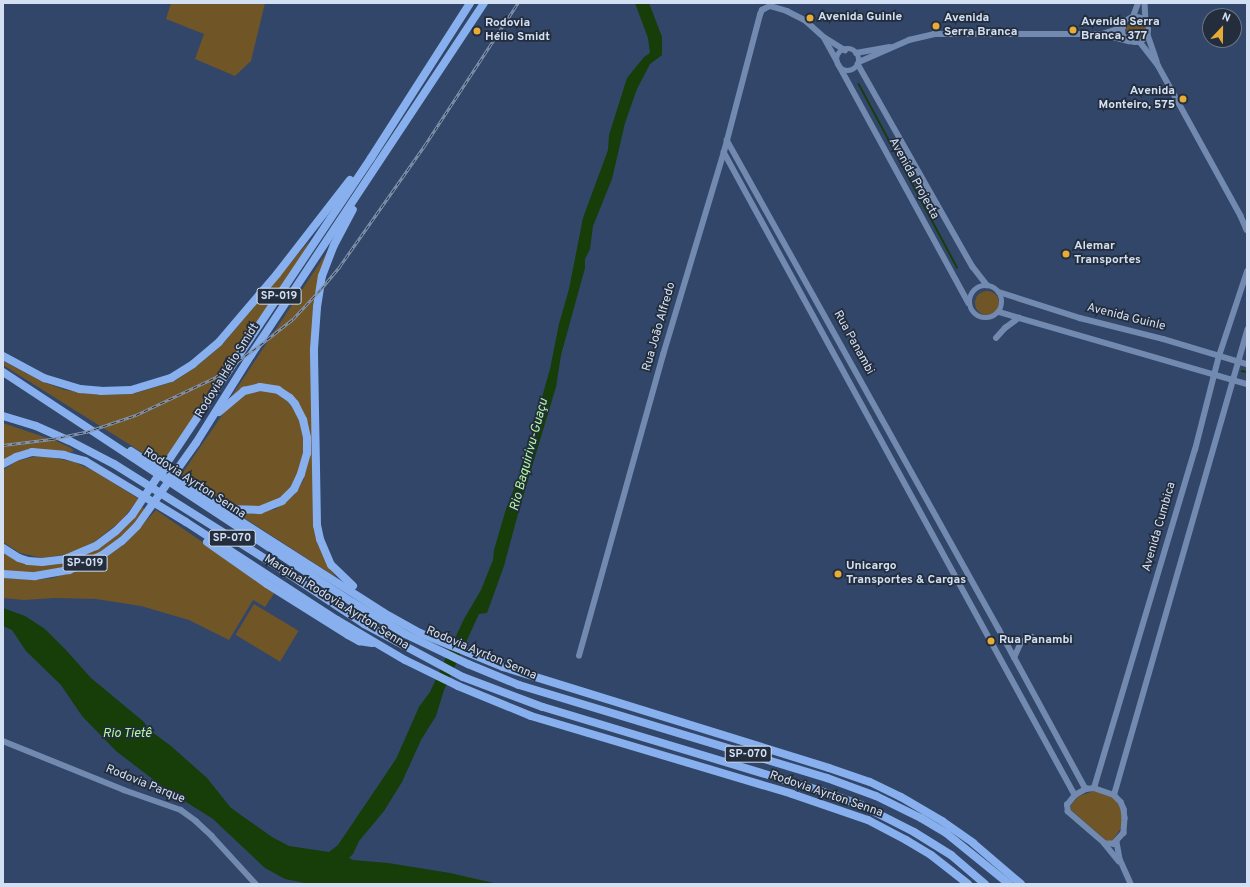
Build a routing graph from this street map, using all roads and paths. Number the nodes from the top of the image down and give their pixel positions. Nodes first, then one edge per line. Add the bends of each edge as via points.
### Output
1 (469, 3) edge
2 (484, 3) edge
3 (1138, 3) edge
4 (1145, 3) edge
5 (1133, 17) junction
6 (1146, 21) junction
7 (1123, 27) junction
8 (1102, 34) junction
9 (1148, 35) junction
10 (824, 37) junction
11 (1129, 41) junction
12 (1140, 42) junction
13 (889, 47) junction
14 (844, 50) junction
15 (856, 53) junction
16 (868, 59) junction
17 (858, 63) junction
18 (838, 64) junction
19 (1158, 65) junction
20 (865, 76) junction
21 (727, 140) junction
22 (724, 152) junction
23 (371, 158) junction
24 (380, 162) junction
25 (1241, 216) junction
26 (1247, 219) edge
27 (1247, 230) edge
28 (1247, 272) edge
29 (987, 285) junction
30 (999, 292) junction
31 (969, 303) junction
32 (999, 312) junction
33 (1019, 318) junction
34 (1247, 330) edge
35 (996, 338) dead end
36 (3, 356) edge
37 (1219, 356) junction
38 (1238, 362) junction
39 (1247, 364) edge
40 (3, 372) edge
41 (1214, 374) junction
42 (1232, 380) junction
43 (1247, 384) edge
44 (51, 404) junction
45 (3, 416) edge
46 (212, 420) junction
47 (3, 464) edge
48 (191, 488) junction
49 (3, 548) edge
50 (3, 574) edge
51 (367, 601) junction
52 (1032, 637) dead end
53 (441, 647) junction
54 (579, 656) dead end
55 (1014, 658) junction
56 (458, 686) joint
57 (3, 741) edge
58 (1094, 788) junction
59 (1086, 789) junction
60 (1075, 795) junction
61 (1114, 795) junction
62 (1117, 842) junction
63 (1105, 844) junction
64 (1123, 866) junction
65 (256, 884) edge
66 (968, 884) edge
67 (986, 884) edge
68 (1008, 884) edge
69 (1021, 884) edge
70 (1132, 884) edge

1 - 23 highway, Rodovia Hélio Smidt / SP-019
2 - 24 highway, Rodovia Hélio Smidt / SP-019
3 - 5 street
4 - 6 street
5 - 6 street via 1140,17
5 - 7 street via 1127,20
6 - 9 street
7 - 8 street
7 - 11 street via 1123,35
8 - 11 street
8 - 13 street via 934,34
9 - 12 street
9 - 19 street
10 - 14 street
10 - 18 street
10 - 21 street, Rua João Alfredo via 797,16 776,7 766,7 760,15
11 - 12 street
12 - 19 street
13 - 15 street
13 - 16 street
14 - 15 street
14 - 18 street via 838,56
15 - 17 street
16 - 17 street
16 - 20 street
17 - 18 street via 855,69 849,71 843,70
17 - 20 street, Avenida Projecta
18 - 31 street, Avenida Projecta
19 - 25 street
20 - 29 street, Avenida Projecta via 973,267
21 - 22 street, Rua João Alfredo
21 - 55 street, Rua Panambi
22 - 54 street, Rua João Alfredo via 663,355
22 - 60 street, Rua Panambi
23 - 36 highway via 352,178 264,290 218,342 172,378 131,390 80,389 44,378
23 - 49 highway, Rodovia Hélio Smidt / SP-019 via 140,506 123,525 107,539 65,559 28,561
24 - 46 highway, Rodovia Hélio Smidt / SP-019
24 - 51 highway via 339,235 326,265 317,301 314,349 316,496 320,539 331,565 362,593
25 - 26 street
25 - 27 street
28 - 37 street, Avenida Cumbica
29 - 30 street
29 - 31 street via 974,290
30 - 32 street via 1002,302
30 - 37 street, Avenida Guinle via 1080,318
31 - 32 street via 973,312 981,317 991,318
32 - 33 street
33 - 35 street
33 - 41 street
34 - 38 street
37 - 38 street, Avenida Guinle
37 - 41 street, Avenida Cumbica
38 - 39 street, Avenida Guinle
38 - 42 street
40 - 44 highway, Rodovia Ayrton Senna / SP-070
41 - 42 street
41 - 58 street, Avenida Cumbica via 1196,444
42 - 43 street
42 - 61 street
44 - 48 highway via 62,407
44 - 53 highway, Rodovia Ayrton Senna / SP-070 via 352,602 405,634
45 - 67 highway, Rodovia Ayrton Senna / SP-070 via 36,426 114,464 265,558 364,624 435,664 543,707 855,802 914,832 950,855
46 - 48 highway via 232,399 244,391 260,387 278,390 290,398 303,420 307,438 305,464 298,482 288,496 276,505 260,510 232,508
46 - 50 highway, Rodovia Hélio Smidt / SP-019 via 149,511 122,541 89,562 69,570 36,576
47 - 56 highway, Marginal Rodovia Ayrton Senna / SP-070 via 32,452 64,455 85,462 186,522 376,643
48 - 51 highway
51 - 53 highway
52 - 55 street via 1022,642
53 - 68 highway, Rodovia Ayrton Senna / SP-070 via 468,664 519,685 827,778 876,796 946,833
53 - 69 highway via 870,782 942,821 973,843
55 - 59 street, Rua Panambi
56 - 66 highway, Rodovia Ayrton Senna / SP-070 via 531,716 792,794 868,820 931,855
57 - 65 street, Rodovia Parque via 181,810 212,836
58 - 59 street
58 - 61 street
59 - 60 street
60 - 63 street via 1067,804 1068,812
61 - 62 street via 1121,802 1126,818 1124,833
62 - 63 street
62 - 64 street
63 - 64 street
64 - 70 street

